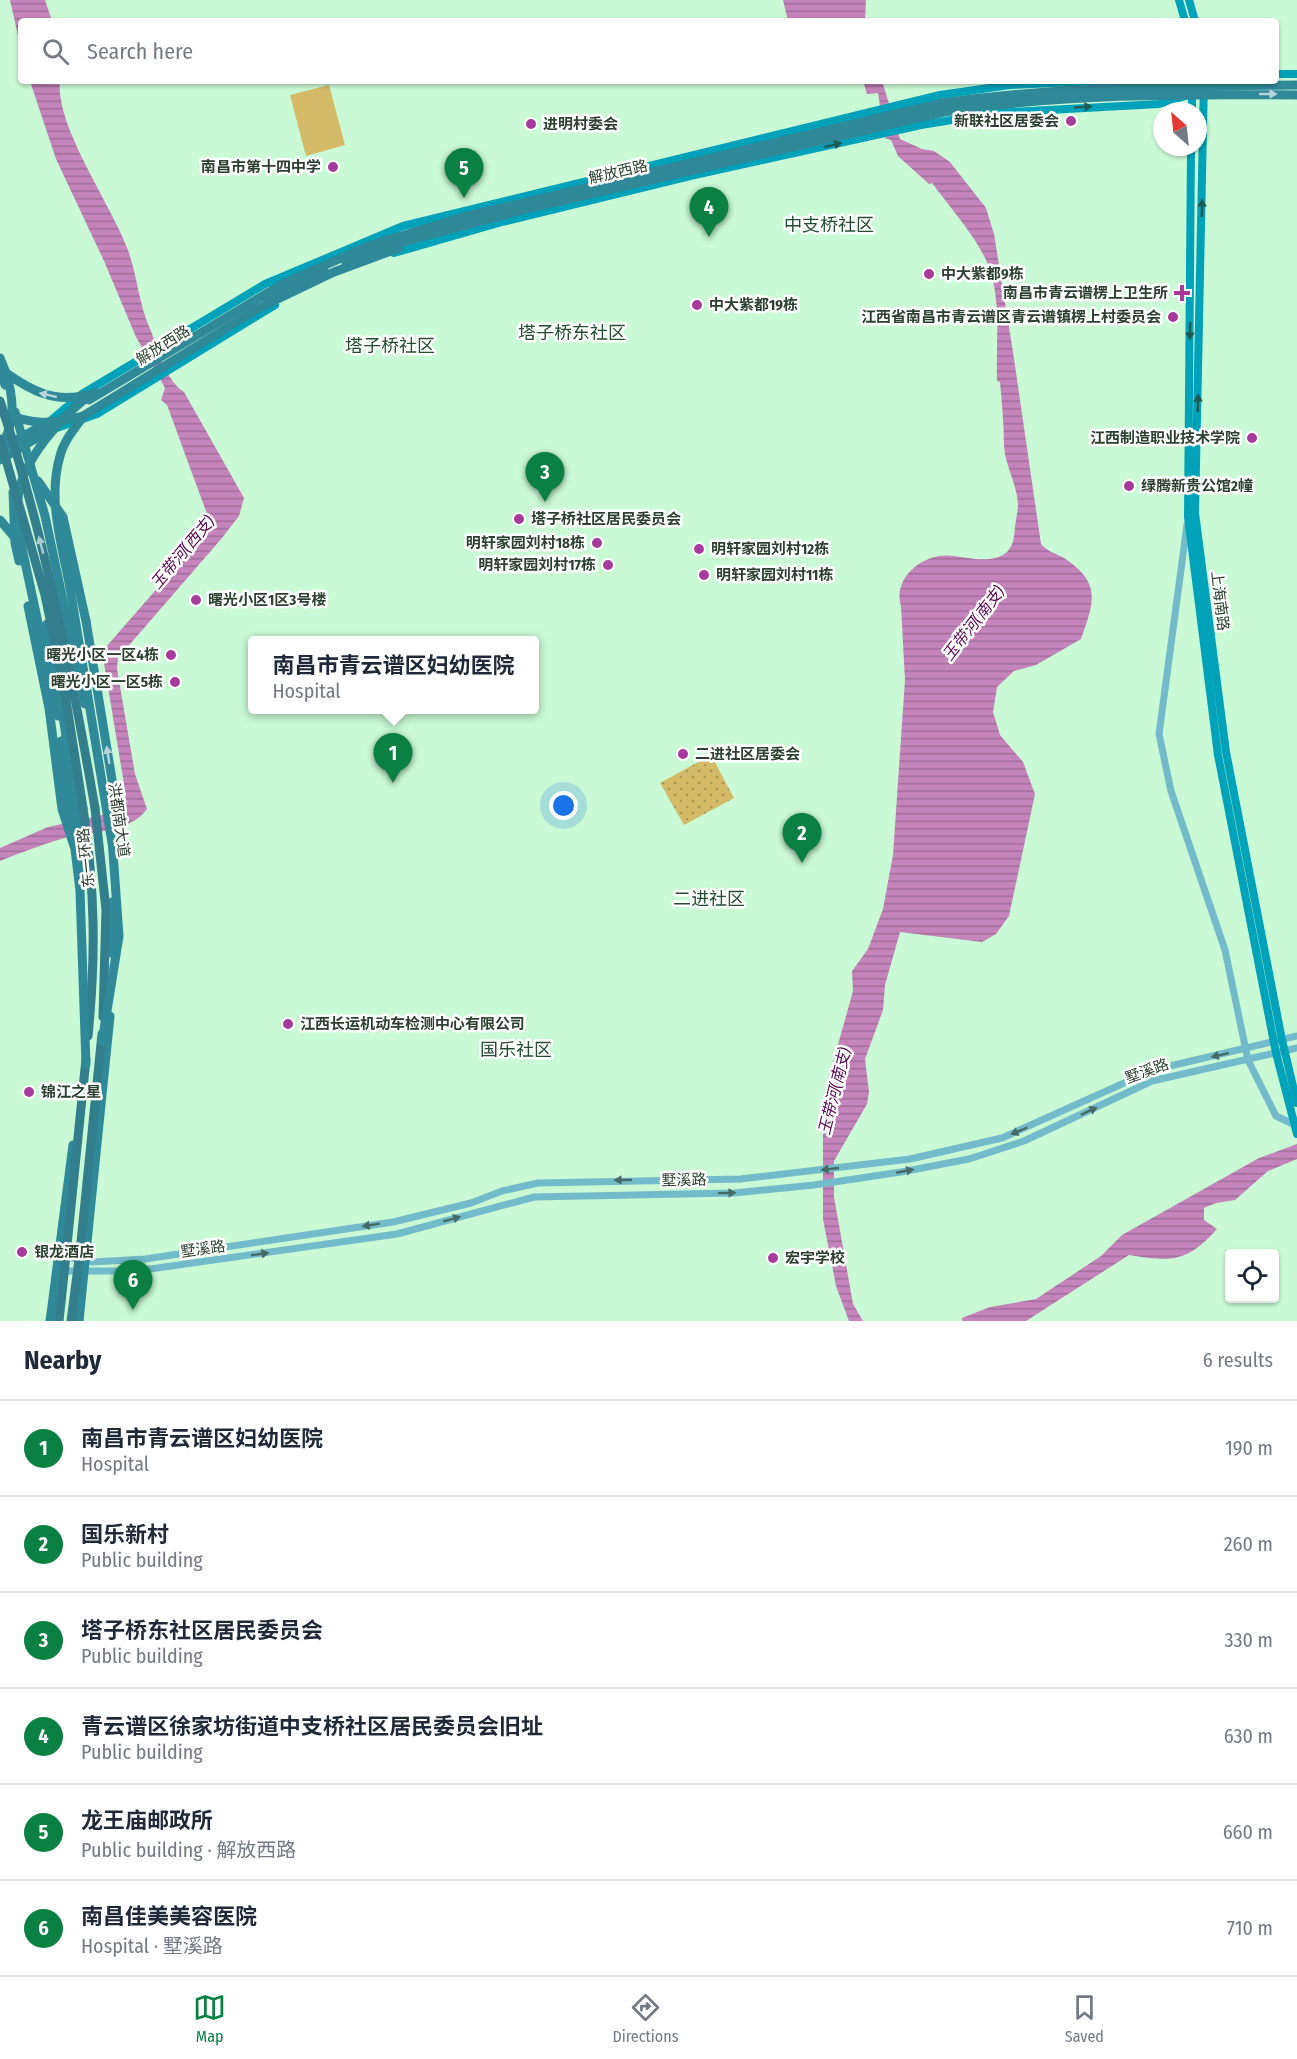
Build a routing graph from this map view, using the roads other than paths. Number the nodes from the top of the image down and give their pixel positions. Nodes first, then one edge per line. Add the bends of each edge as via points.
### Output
1 (1179, 0) edge
2 (1189, 0) edge
3 (1184, 18) edge
4 (1194, 18) edge
5 (1279, 74) edge
6 (1297, 74) edge
7 (1032, 84) edge
8 (1297, 85) edge
9 (1192, 87) edge
10 (1204, 87) edge
11 (1297, 95) edge
12 (903, 108) junction
13 (873, 123) junction
14 (1191, 156) edge
15 (464, 225) junction
16 (234, 311) junction
17 (178, 349) junction
18 (0, 358) edge
19 (3, 371) edge
20 (139, 373) junction
21 (95, 392) junction
22 (0, 401) edge
23 (0, 412) edge
24 (83, 417) junction
25 (51, 426) junction
26 (0, 439) edge
27 (25, 441) junction
28 (0, 454) edge
29 (34, 475) junction
30 (13, 492) junction
31 (1188, 517) junction
32 (0, 520) edge
33 (22, 548) junction
34 (110, 844) junction
35 (78, 846) junction
36 (1297, 1036) edge
37 (1278, 1041) junction
38 (102, 1042) junction
39 (1297, 1047) edge
40 (1246, 1049) junction
41 (1280, 1052) junction
42 (1248, 1060) junction
43 (86, 1064) junction
44 (1297, 1103) edge
45 (1296, 1130) edge
46 (58, 1255) junction
47 (87, 1261) junction
48 (56, 1271) junction
49 (86, 1271) junction
50 (50, 1321) edge
51 (59, 1321) edge
52 (71, 1321) edge
53 (79, 1321) edge

1 - 3 main road
2 - 4 main road
5 - 6 main road
7 - 12 main road via 939,95
8 - 10 main road, 解放西路
9 - 10 main road, 解放西路
9 - 12 main road, 解放西路 via 1011,93
13 -> 9 main road, 解放西路 via 918,122 1012,101
10 -> 11 main road, 解放西路
37 -> 10 main road, 上海南路 via 1226,752 1196,513
12 - 13 main road, 解放西路
13 - 15 main road, 解放西路
13 - 16 main road, 解放西路 via 413,231 328,262
17 -> 13 main road via 300,291 405,249
13 - 17 main road via 403,226 265,284
14 -> 31 main road, 上海南路
15 - 17 main road, 解放西路 via 399,243 333,268
15 - 24 main road, bridge via 334,272 256,309
16 - 17 main road, 解放西路
16 - 21 main road
17 - 20 main road, 解放西路, bridge
17 - 20 main road
18 - 19 main road
21 -> 19 main road, bridge via 71,399 45,396
19 - 27 main road, 洪都南大道
19 - 28 main road, bridge via 13,396 13,414
20 - 25 main road, 解放西路
20 - 25 main road via 82,394
21 - 33 main road, bridge via 61,420 21,479 17,496
38 -> 22 highway, 东一环路, bridge via 106,910 82,724 57,606
23 - 24 main road, bridge via 27,422
24 - 34 main road, bridge via 67,438 60,456 57,527 71,592
25 - 27 main road, 解放西路
26 - 43 highway, 东一环路, bridge via 45,595 88,842 95,968
27 - 28 main road, 解放西路
27 - 29 main road, 洪都南大道
28 - 30 main road
29 - 34 main road, 洪都南大道, bridge via 79,671
34 -> 29 main road, bridge via 115,798 86,621 63,517
30 - 35 main road via 41,595 60,695 77,809
30 - 35 main road, bridge via 15,543 49,708 62,809
31 - 37 main road, 上海南路 via 1218,755
31 - 40 street, 上海南路 via 1159,734 1172,791 1225,950
32 - 33 main road, bridge
33 - 35 main road, bridge via 57,714
34 - 38 main road, bridge via 119,936
34 - 47 main road, 洪都南大道 via 111,991
35 - 43 main road, bridge
35 - 46 main road via 90,905 88,1009
36 - 37 street, 墅溪路
37 - 40 street, 墅溪路
37 - 41 main road, 上海南路
38 - 52 highway, 东一环路, bridge
39 - 41 street, 墅溪路
40 - 42 street, 上海南路
40 -> 47 street, 墅溪路 via 1154,1070 1002,1138 910,1160 740,1179 538,1183 393,1222 146,1259
41 - 42 street, 墅溪路
41 - 44 main road, 上海南路
41 - 45 main road, 上海南路
42 - 45 street, 上海南路 via 1276,1116
49 -> 42 street, 墅溪路 via 181,1266 397,1234 534,1197 734,1193 814,1185 969,1159 1024,1141 1152,1081
43 - 51 highway, 东一环路, bridge
46 - 47 street, 墅溪路
46 - 48 main road
47 - 49 main road, 洪都南大道
48 - 49 street, 墅溪路
48 - 50 main road
49 - 53 main road, 洪都南大道

